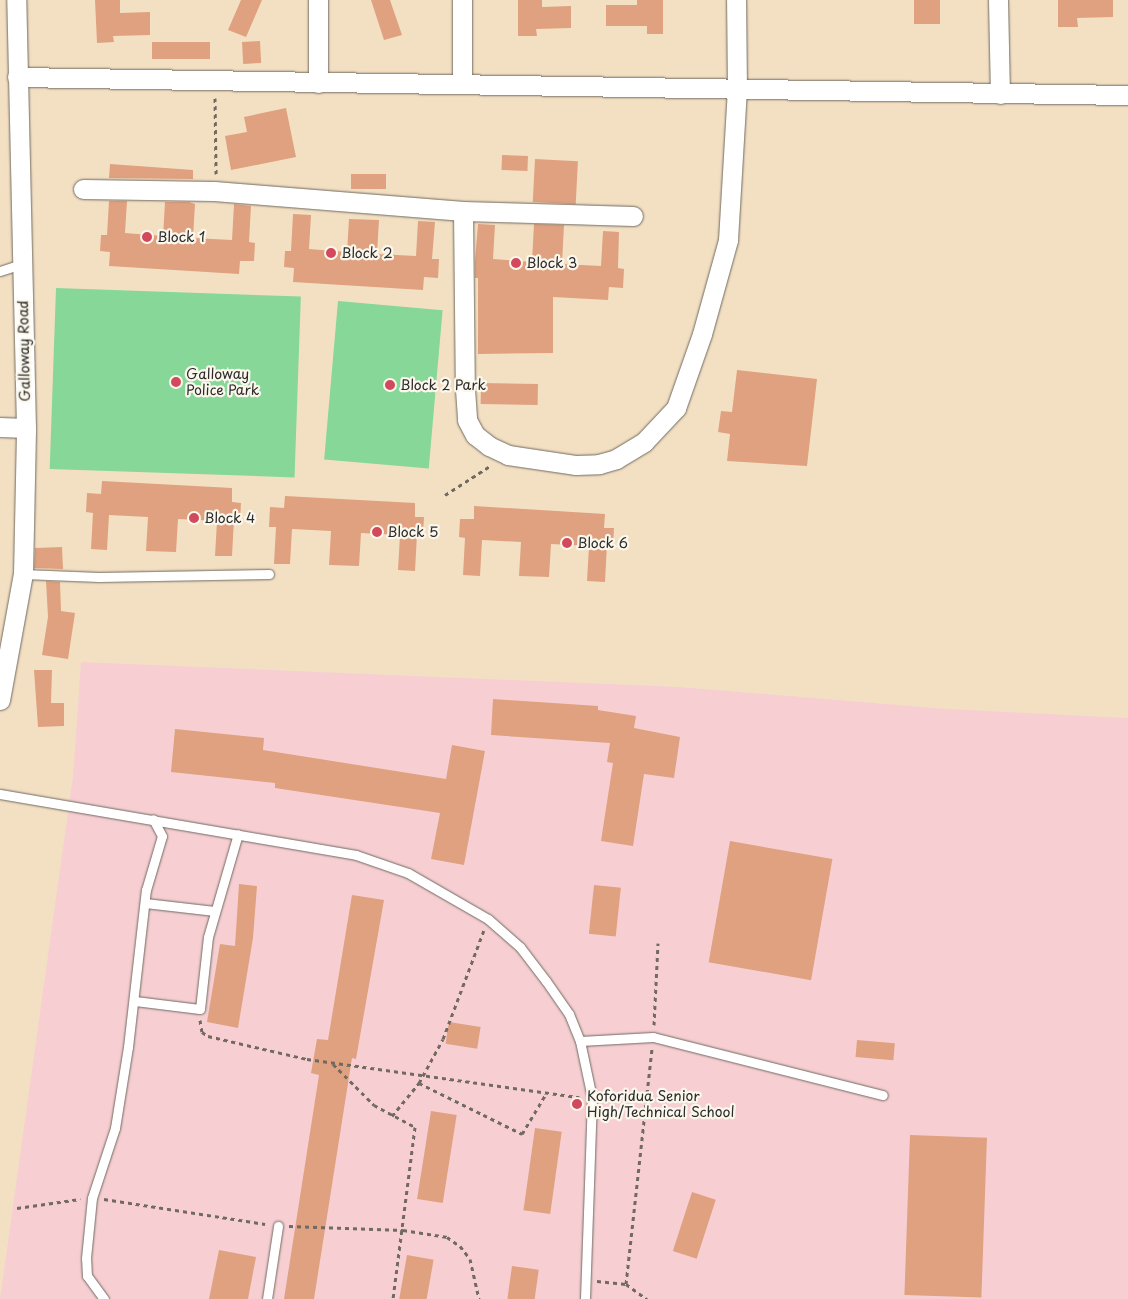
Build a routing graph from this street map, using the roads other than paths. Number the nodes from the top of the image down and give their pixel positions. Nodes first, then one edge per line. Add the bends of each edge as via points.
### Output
1 (16, 0) edge
2 (318, 0) edge
3 (462, 0) edge
4 (736, 0) edge
5 (998, 0) edge
6 (9, 46) edge
7 (17, 77) junction
8 (318, 83) junction
9 (462, 84) junction
10 (737, 90) junction
11 (1000, 94) junction
12 (1128, 95) edge
13 (83, 190) dead end
14 (463, 211) junction
15 (633, 216) dead end
16 (22, 264) junction
17 (0, 271) edge
18 (0, 427) edge
19 (26, 428) junction
20 (23, 574) junction
21 (270, 574) dead end
22 (0, 700) edge
23 (0, 794) edge
24 (153, 819) junction
25 (238, 834) junction
26 (145, 903) junction
27 (215, 911) junction
28 (135, 1001) junction
29 (580, 1041) junction
30 (883, 1095) dead end
31 (278, 1226) road end
32 (104, 1299) edge
33 (267, 1299) edge
34 (586, 1299) edge

1 - 6 street, Galloway Road
2 - 8 street
3 - 9 street
4 - 10 street
5 - 11 street
6 - 7 street, Galloway Road
7 - 8 street
7 - 16 street, Galloway Road
8 - 9 street
9 - 10 street
10 - 11 street
10 - 14 street via 728,240 702,334 676,408 644,442 616,459 576,465 508,455 475,435 467,420
11 - 12 street
13 - 14 street via 214,190
14 - 15 street
16 - 17 lane
16 - 19 street, Galloway Road
18 - 19 street
19 - 20 street, Galloway Road
20 - 21 lane via 99,577
20 - 22 street, Galloway Road
23 - 24 lane
24 - 25 lane
24 - 26 lane via 162,836
25 - 27 lane
25 - 29 lane via 356,855 408,873 488,919 520,948 546,981 569,1014
26 - 27 lane
26 - 28 lane
27 - 28 lane via 205,953 200,1009
28 - 32 lane via 115,1128 92,1198 85,1267 92,1286
29 - 30 lane via 653,1037
29 - 34 lane via 592,1098
31 - 33 lane

